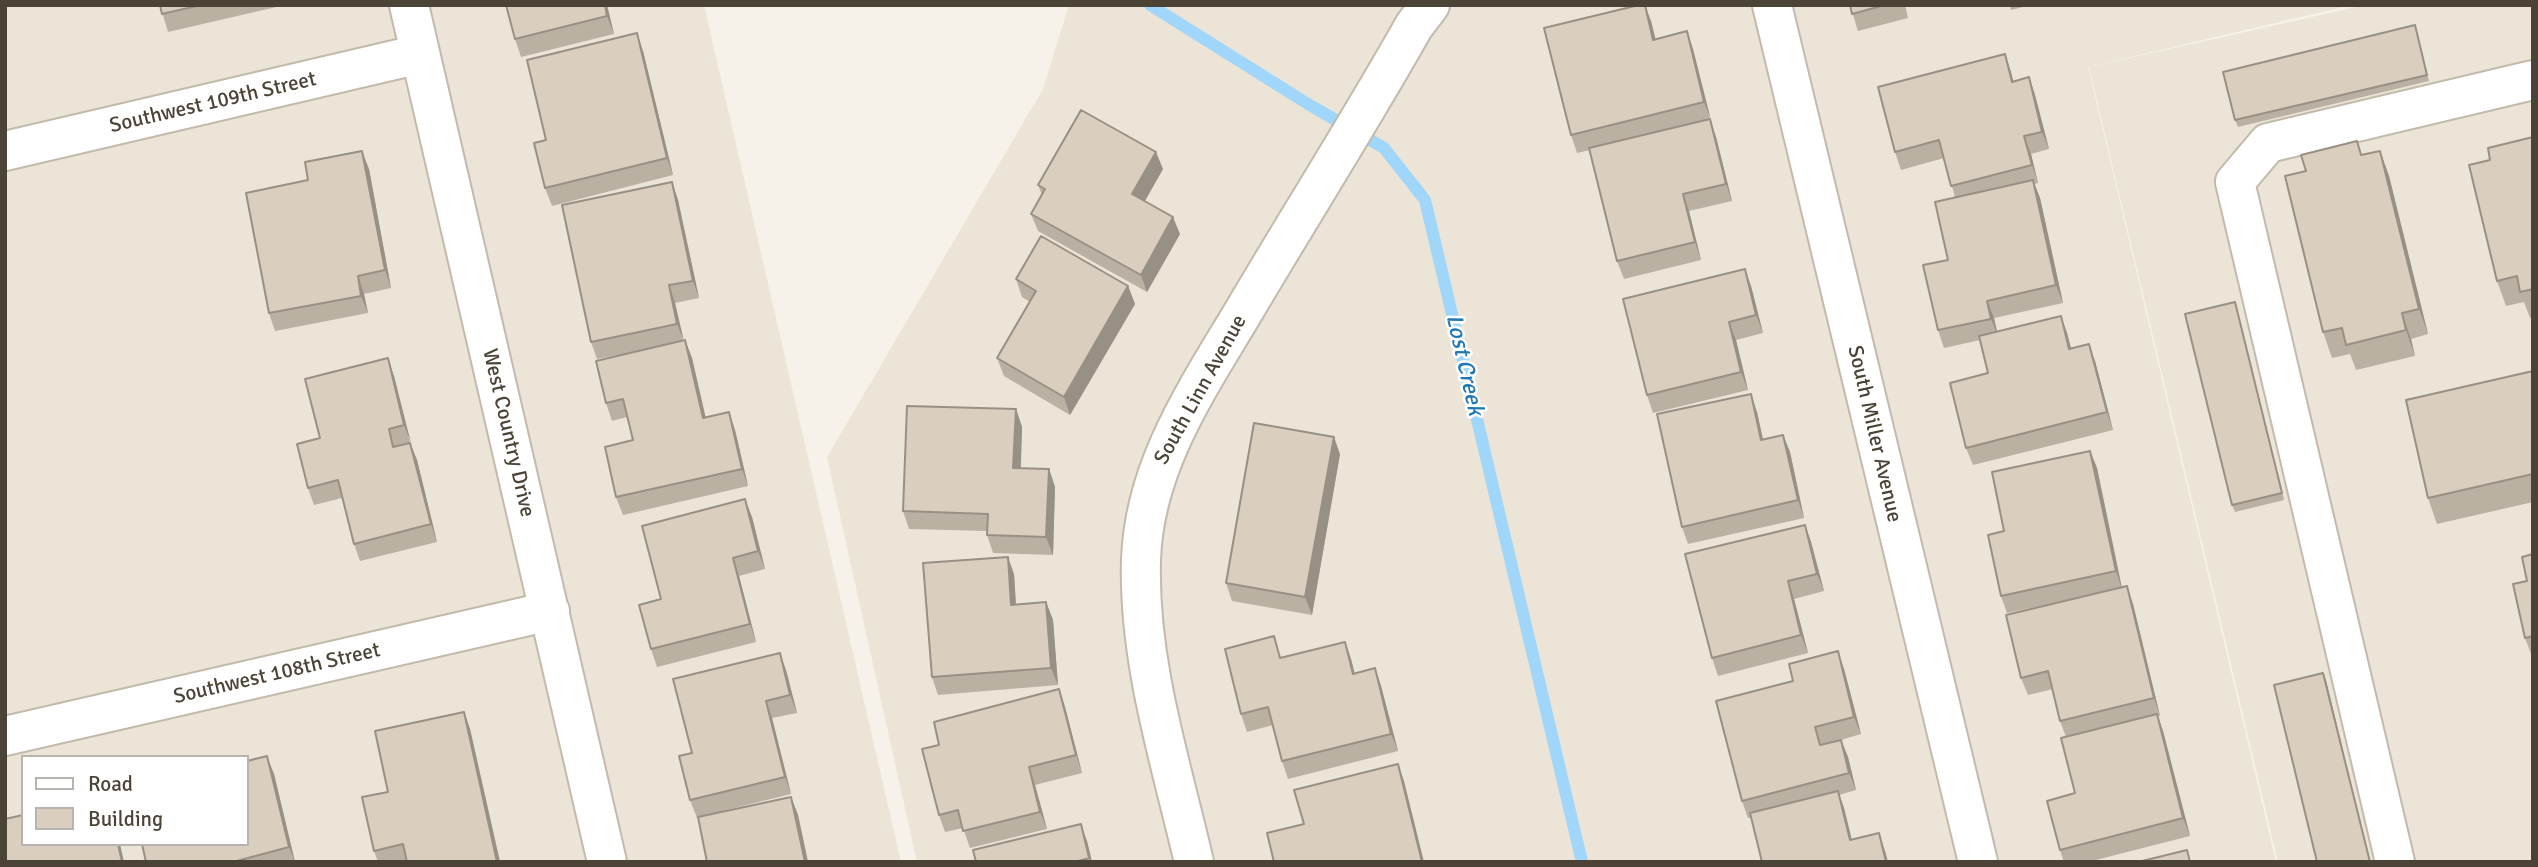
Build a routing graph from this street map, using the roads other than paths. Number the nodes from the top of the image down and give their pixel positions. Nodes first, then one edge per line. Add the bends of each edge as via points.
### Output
1 (409, 5) edge
2 (1430, 5) edge
3 (1772, 5) edge
4 (420, 54) junction
5 (2533, 80) edge
6 (5, 151) edge
7 (550, 611) junction
8 (5, 736) edge
9 (607, 862) edge
10 (1194, 862) edge
11 (1978, 862) edge
12 (2395, 862) edge

1 - 4 street, West Country Drive
2 - 10 street, South Linn Avenue via 1177,425 1156,474 1141,558 1142,607 1147,657
3 - 11 street, South Miller Avenue
4 - 6 street, Southwest 109th Street
4 - 7 street, West Country Drive
5 - 12 street via 2268,143 2235,182
7 - 8 street, Southwest 108th Street
7 - 9 street, West Country Drive

